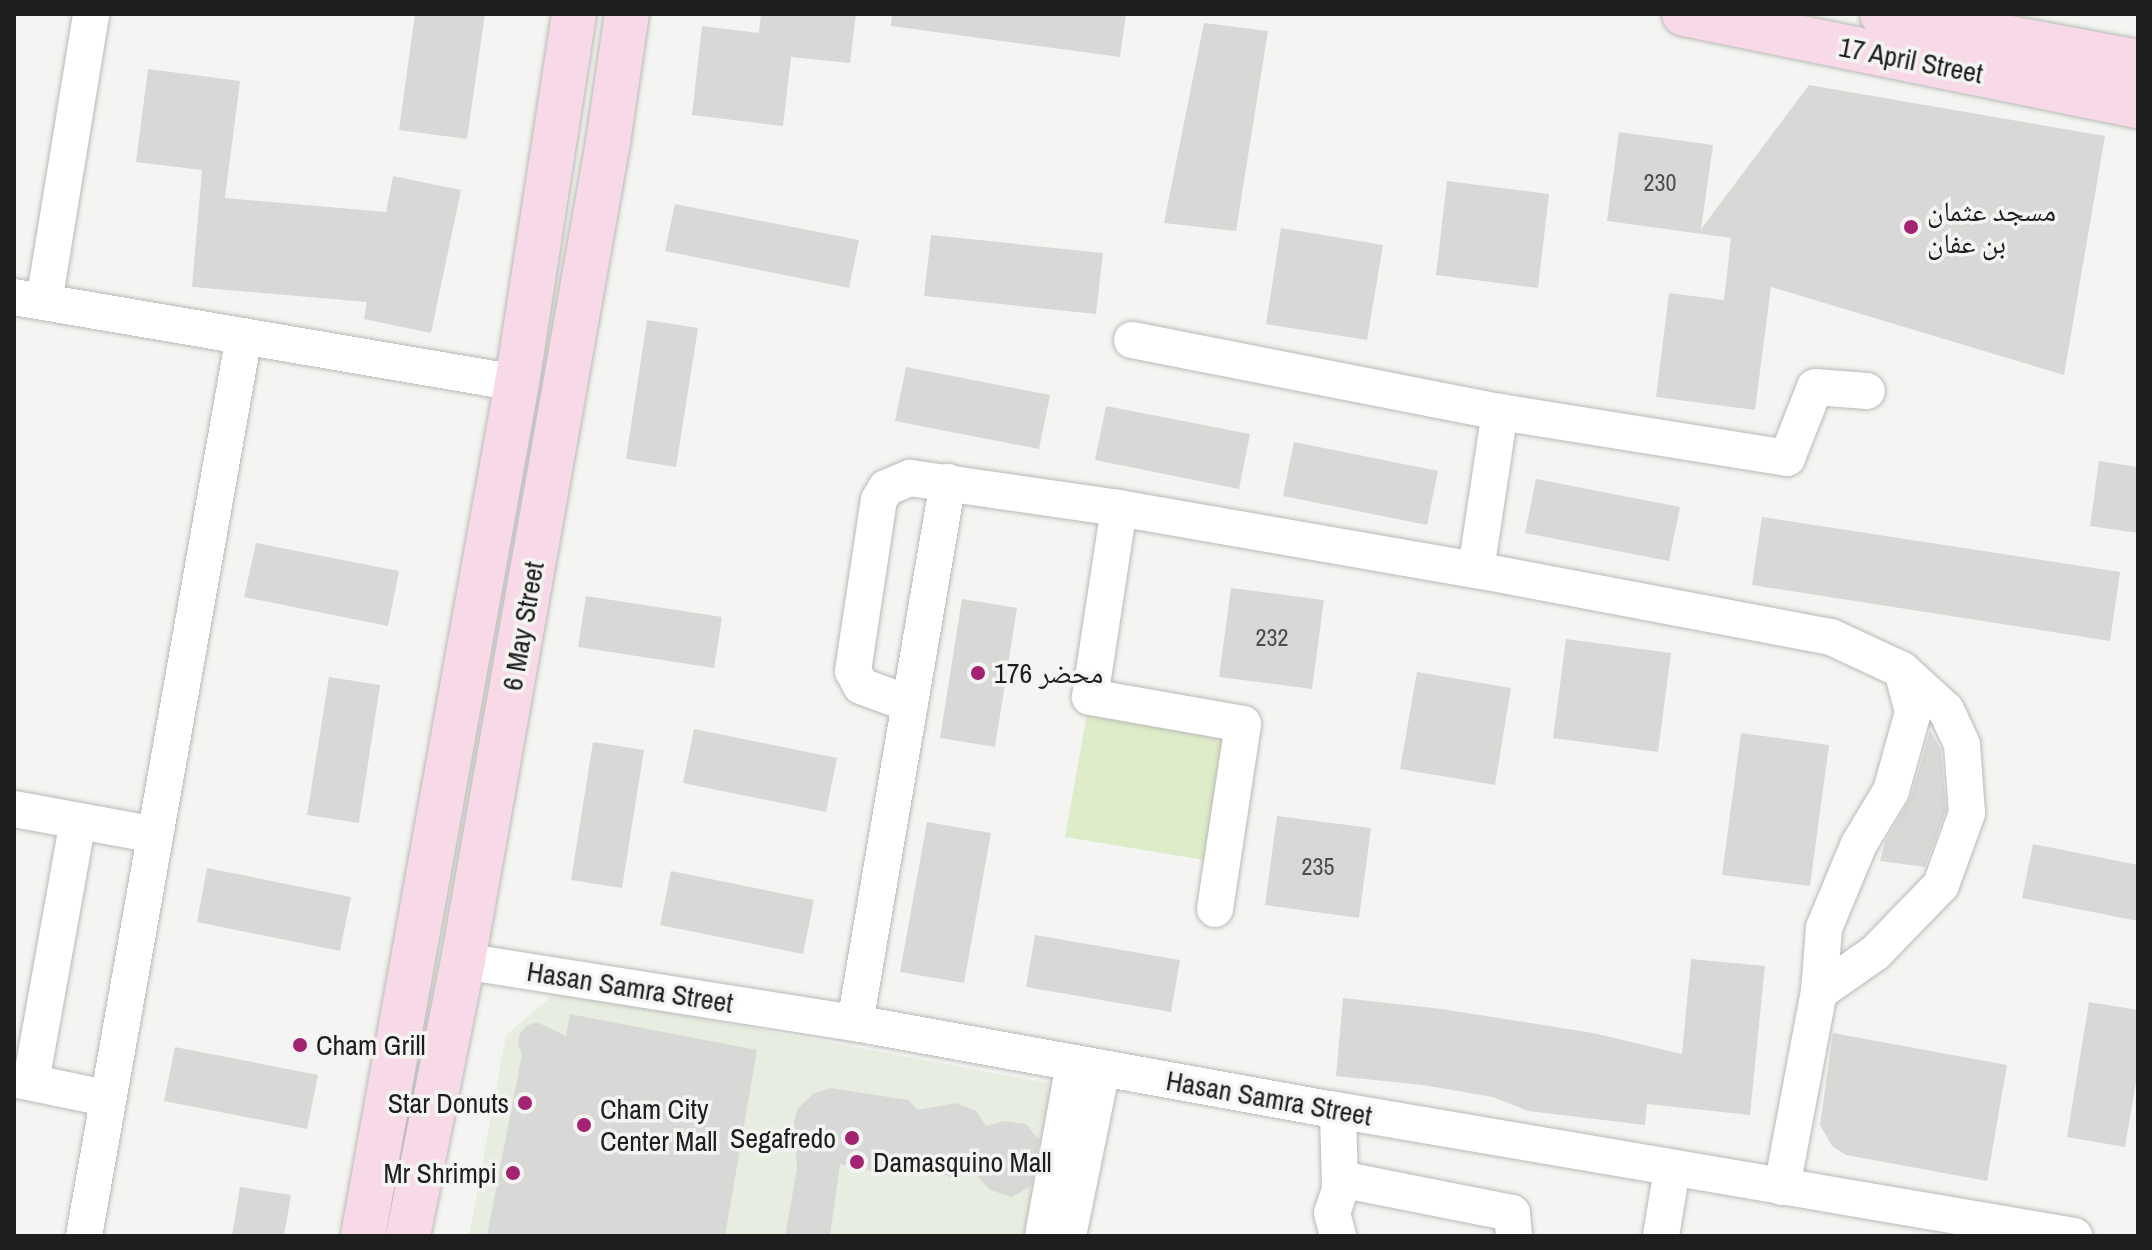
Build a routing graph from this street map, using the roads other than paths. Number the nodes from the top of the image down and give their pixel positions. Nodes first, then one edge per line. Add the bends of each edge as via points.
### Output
1 (91, 14) edge
2 (574, 14) edge
3 (627, 14) edge
4 (1684, 14) edge
5 (1900, 16) edge
6 (2138, 62) edge
7 (2138, 106) edge
8 (555, 132) junction
9 (608, 142) junction
10 (29, 299) edge
11 (244, 336) junction
12 (1132, 340) dead end
13 (517, 383) junction
14 (1867, 391) dead end
15 (1500, 412) junction
16 (948, 482) junction
17 (1119, 508) junction
18 (1476, 570) junction
19 (1902, 670) junction
20 (910, 704) junction
21 (14, 809) edge
22 (78, 821) junction
23 (155, 835) junction
24 (1215, 909) dead end
25 (463, 961) junction
26 (1819, 992) junction
27 (855, 1023) junction
28 (1088, 1066) junction
29 (22, 1080) edge
30 (106, 1098) junction
31 (1338, 1111) junction
32 (1672, 1169) junction
33 (1340, 1179) junction
34 (1782, 1187) junction
35 (84, 1236) edge
36 (363, 1236) edge
37 (408, 1236) edge
38 (1043, 1236) edge
39 (1068, 1236) edge
40 (1338, 1236) edge
41 (1514, 1236) edge
42 (1661, 1236) edge
43 (2074, 1236) edge

1 - 10 street
2 - 8 main road, 6 May Street
3 - 9 main road, 6 May Street
4 - 7 main road, 17 April Street
5 - 6 main road, 17 April Street
8 - 9 main road
8 - 13 main road, 6 May Street
9 - 25 main road, 6 May Street
10 - 11 street
11 - 13 street
11 - 23 street
12 - 15 street
13 - 36 main road, 6 May Street
14 - 15 street via 1815,387 1787,458
15 - 18 street
16 - 17 street
16 - 20 street
16 - 20 street via 896,481 879,500 853,671 861,686
17 - 18 street
17 - 24 street via 1090,697 1243,724
18 - 19 street via 1831,637
19 - 26 street via 1913,712 1891,791 1859,844 1824,928
19 - 26 street via 1952,722 1962,745 1967,813 1941,885 1875,953
20 - 27 street
21 - 22 street
22 - 23 street
22 - 29 street
23 - 30 street
25 - 27 street, Hasan Samra Street
25 - 37 main road, 6 May Street
26 - 34 street
27 - 28 street, Hasan Samra Street
28 - 31 street, Hasan Samra Street
28 - 38 street
28 - 39 street
29 - 30 street
30 - 35 street
31 - 32 street, Hasan Samra Street
31 - 33 street
32 - 34 street, Hasan Samra Street
32 - 42 street
33 - 40 street via 1332,1213
33 - 41 street via 1512,1213
34 - 43 street, Hasan Samra Street

